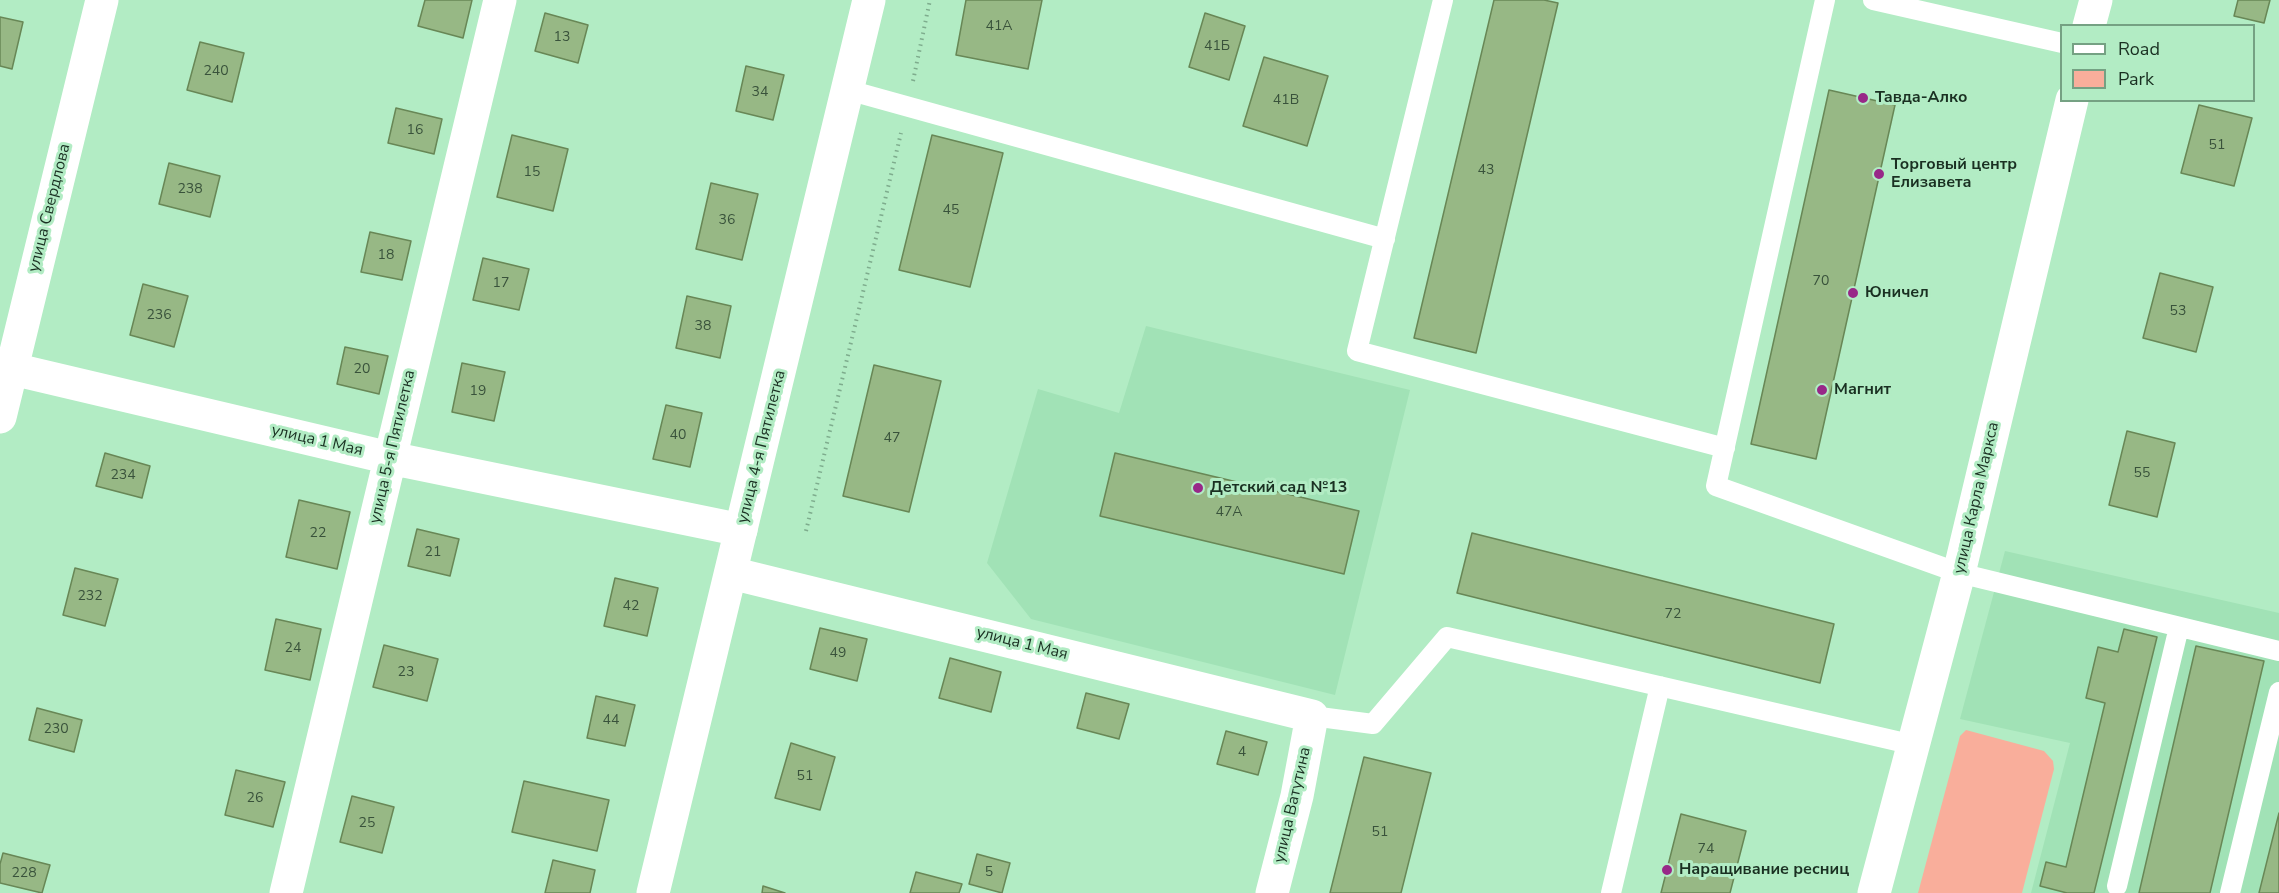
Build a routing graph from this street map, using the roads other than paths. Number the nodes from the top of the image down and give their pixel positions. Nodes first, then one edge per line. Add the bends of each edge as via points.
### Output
1 (102, 0) edge
2 (500, 0) edge
3 (869, 0) edge
4 (1443, 0) edge
5 (1825, 0) edge
6 (1873, 0) edge
7 (2096, 0) edge
8 (2090, 24) edge
9 (2060, 43) edge
10 (848, 90) junction
11 (2072, 102) edge
12 (1385, 239) junction
13 (5, 367) edge
14 (0, 417) edge
15 (1725, 448) junction
16 (390, 458) junction
17 (741, 530) junction
18 (731, 573) junction
19 (1959, 573) junction
20 (2180, 627) junction
21 (2279, 651) edge
22 (1660, 686) junction
23 (2279, 692) edge
24 (1312, 716) junction
25 (1914, 745) junction
26 (2117, 886) dead end
27 (286, 893) edge
28 (653, 893) edge
29 (1272, 893) edge
30 (1611, 893) edge
31 (1874, 893) edge
32 (2230, 893) edge

1 - 13 street, улица Свердлова
2 - 16 street, улица 5-я Пятилетка
3 - 10 street, улица 4-я Пятилетка
4 - 12 lane
5 - 15 lane
6 - 9 lane
7 - 8 street
10 - 12 lane
10 - 17 street, улица 4-я Пятилетка
11 - 19 street, улица Карла Маркса
12 - 15 lane via 1357,351
13 - 14 street, улица Свердлова
13 - 16 street, улица 1 Мая
15 - 19 lane via 1716,486
16 - 17 street, улица 1 Мая
16 - 27 street, улица 5-я Пятилетка
17 - 18 street, улица 4-я Пятилетка
18 - 24 street, улица 1 Мая
18 - 28 street, улица 4-я Пятилетка
19 - 20 lane
19 - 25 street, улица Карла Маркса
20 - 21 lane
20 - 26 lane
22 - 24 lane via 1447,637 1373,724
22 - 25 lane
22 - 30 lane
23 - 32 lane
24 - 29 street, улица Ватутина via 1297,796
25 - 31 street, улица Карла Маркса

